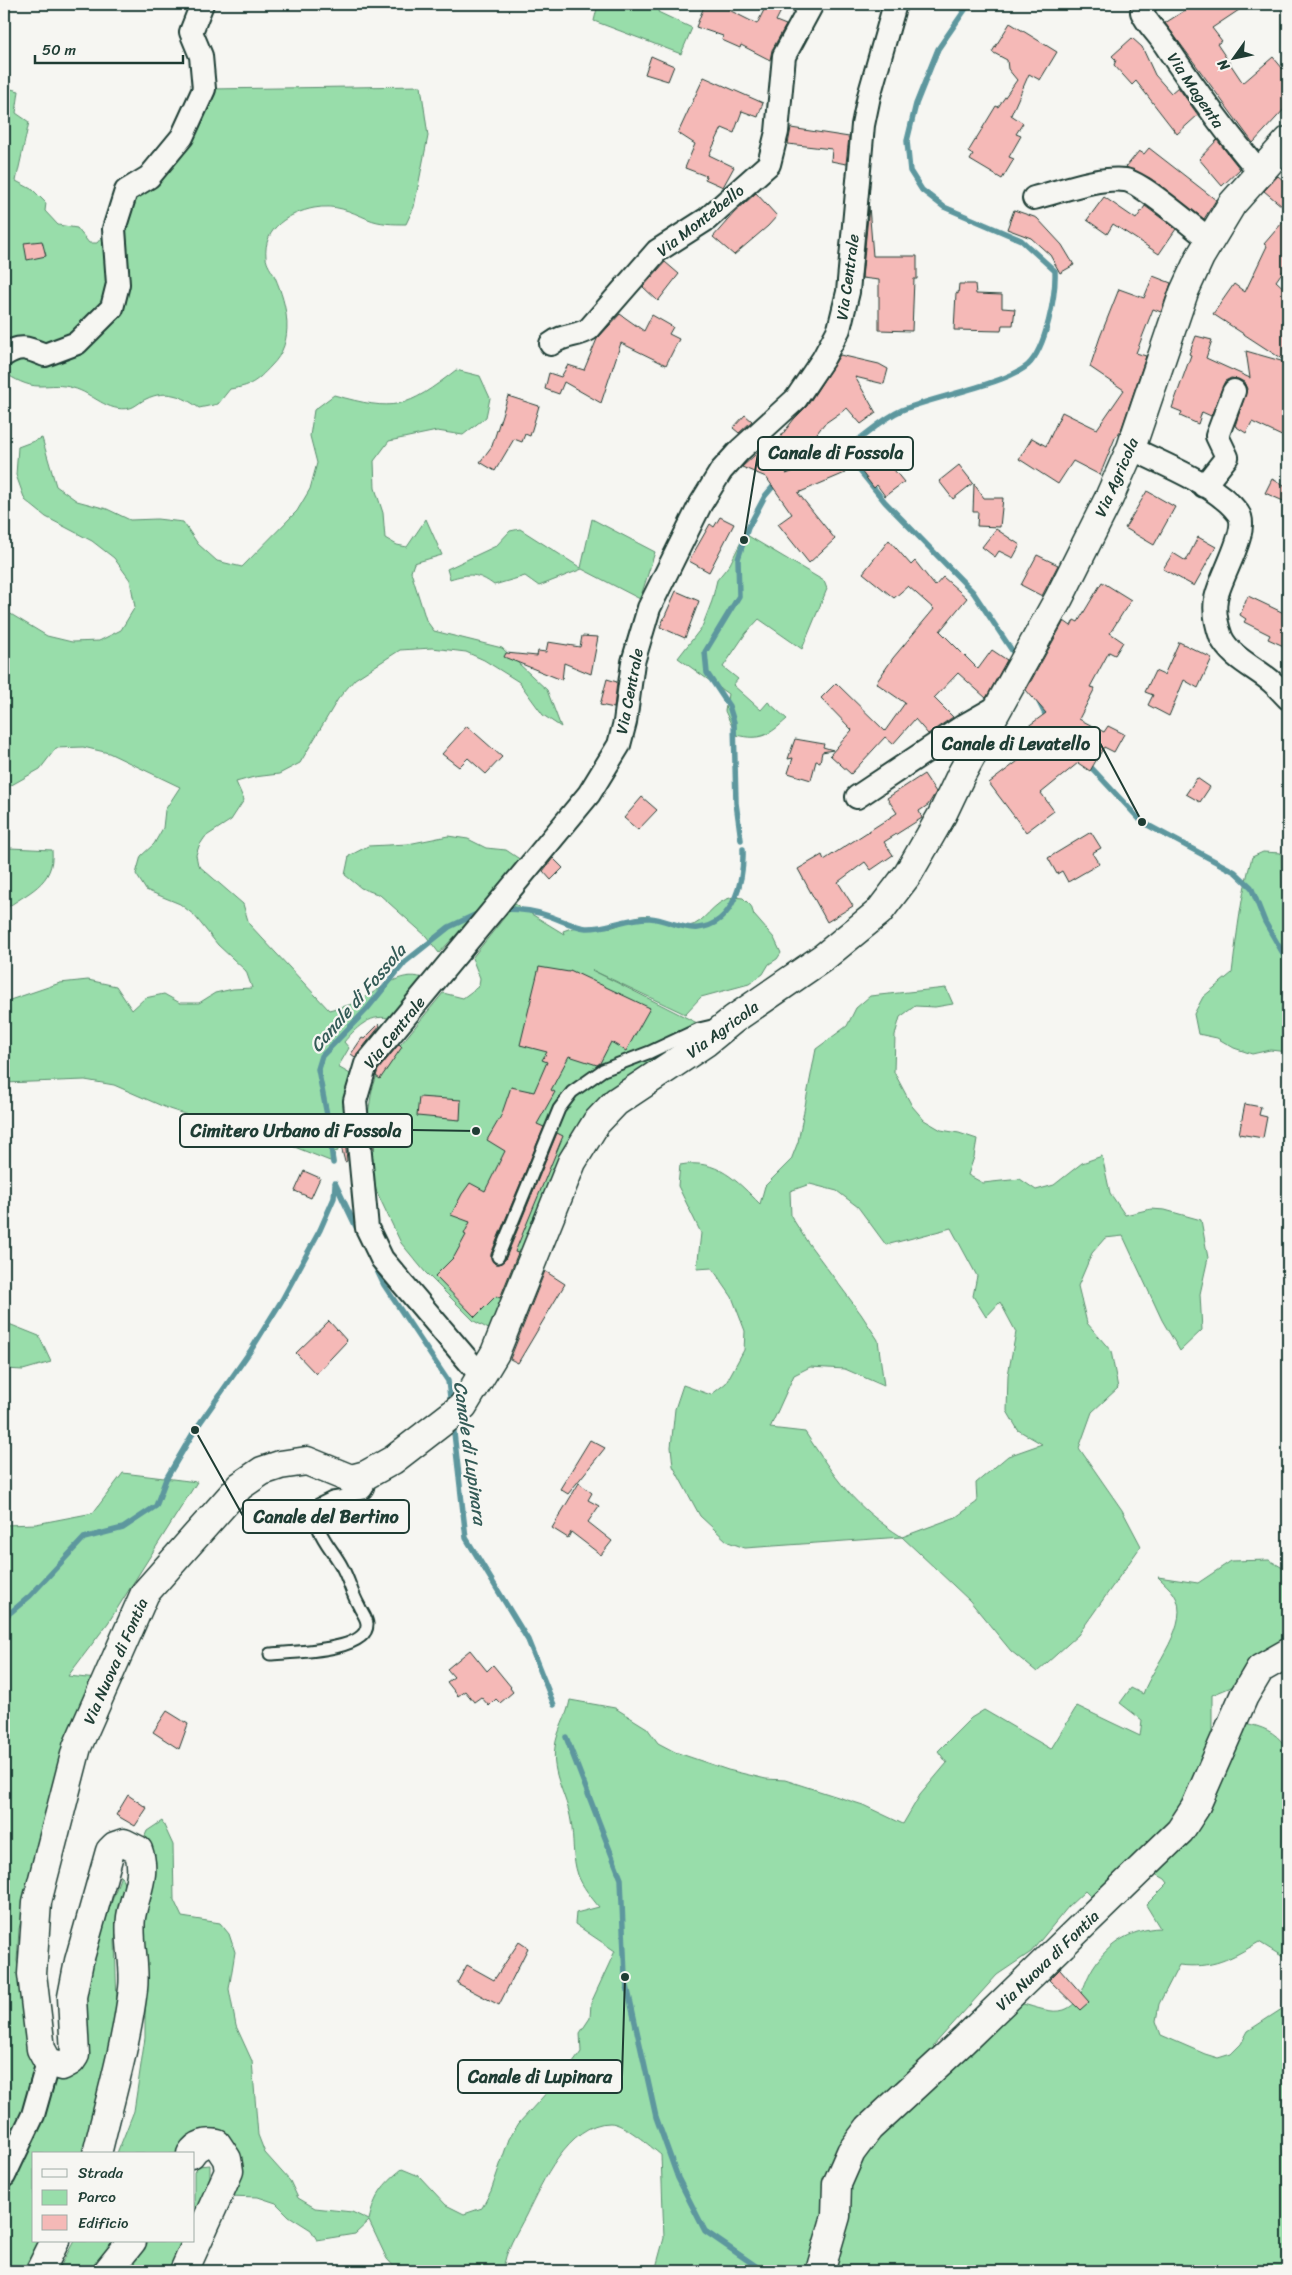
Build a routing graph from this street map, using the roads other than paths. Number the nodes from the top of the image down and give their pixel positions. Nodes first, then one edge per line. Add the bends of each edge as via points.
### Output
1 (202, 4) edge
2 (812, 4) edge
3 (895, 4) edge
4 (1145, 4) edge
5 (1288, 141) edge
6 (1260, 172) junction
7 (1034, 198) dead end
8 (1210, 240) junction
9 (551, 344) dead end
10 (4, 355) edge
11 (1234, 391) dead end
12 (1131, 448) junction
13 (1204, 486) junction
14 (1288, 698) edge
15 (1000, 705) junction
16 (857, 797) dead end
17 (734, 1019) junction
18 (498, 1257) dead end
19 (482, 1377) junction
20 (366, 1475) junction
21 (1288, 1653) edge
22 (270, 1654) dead end
23 (48, 2062) junction
24 (98, 2152) edge
25 (192, 2152) edge
26 (4, 2176) edge
27 (54, 2242) edge
28 (131, 2242) edge
29 (40, 2271) edge
30 (108, 2271) edge
31 (184, 2271) edge
32 (820, 2271) edge

1 - 10 street via 191,32 201,56 204,89 182,137 149,178 126,191 114,229 118,284 112,308 77,343 45,355 24,346
2 - 9 street, Via Montebello via 784,56 777,132 769,164 707,219 657,251 589,329 581,334 560,337
3 - 19 street, Via Centrale via 863,125 848,292 839,328 823,359 796,398 721,471 700,505 659,584 641,629 619,744 589,794 366,1064 355,1101 367,1228 382,1259
4 - 6 street, Via Magenta via 1142,12 1146,20 1224,131
5 - 6 street, Via Agricola
6 - 8 street, Via Agricola via 1232,204
7 - 8 street via 1100,181 1127,180 1141,187
8 - 12 street, Via Agricola via 1184,292
11 - 13 street via 1218,436 1226,457
12 - 13 street
12 - 15 street, Via Agricola via 1059,598
13 - 14 street via 1225,499 1240,515 1242,527 1216,600 1216,617 1222,637 1231,651
15 - 16 street
15 - 17 street, Via Agricola via 908,874 879,912 824,957
17 - 18 lane via 699,1028 603,1070 572,1092 559,1109
17 - 19 street, Via Agricola via 706,1042 616,1102 596,1123 572,1162 495,1353
19 - 20 street, Via Nuova di Fontia via 463,1406 392,1460
20 - 22 lane via 369,1484 364,1494 332,1498 318,1505 315,1516 319,1530 342,1567 367,1623 364,1634 338,1647
20 - 23 street, Via Nuova di Fontia via 351,1479 307,1461 262,1471 240,1486 145,1593 77,1747 37,1902 32,1974 41,2049
21 - 32 street, Via Nuova di Fontia via 1260,1669 1244,1696 1195,1808 1180,1831 870,2128 851,2152 837,2184 836,2216
23 - 24 street via 62,2066 75,2055 72,1997 80,1961 110,1851 124,1843 131,1845 138,1850 142,1860 142,1877 131,1918 133,1987 124,2052
23 - 26 street via 33,2115
25 - 31 street via 207,2142 218,2144 227,2159 229,2171
27 - 29 street
28 - 30 street

